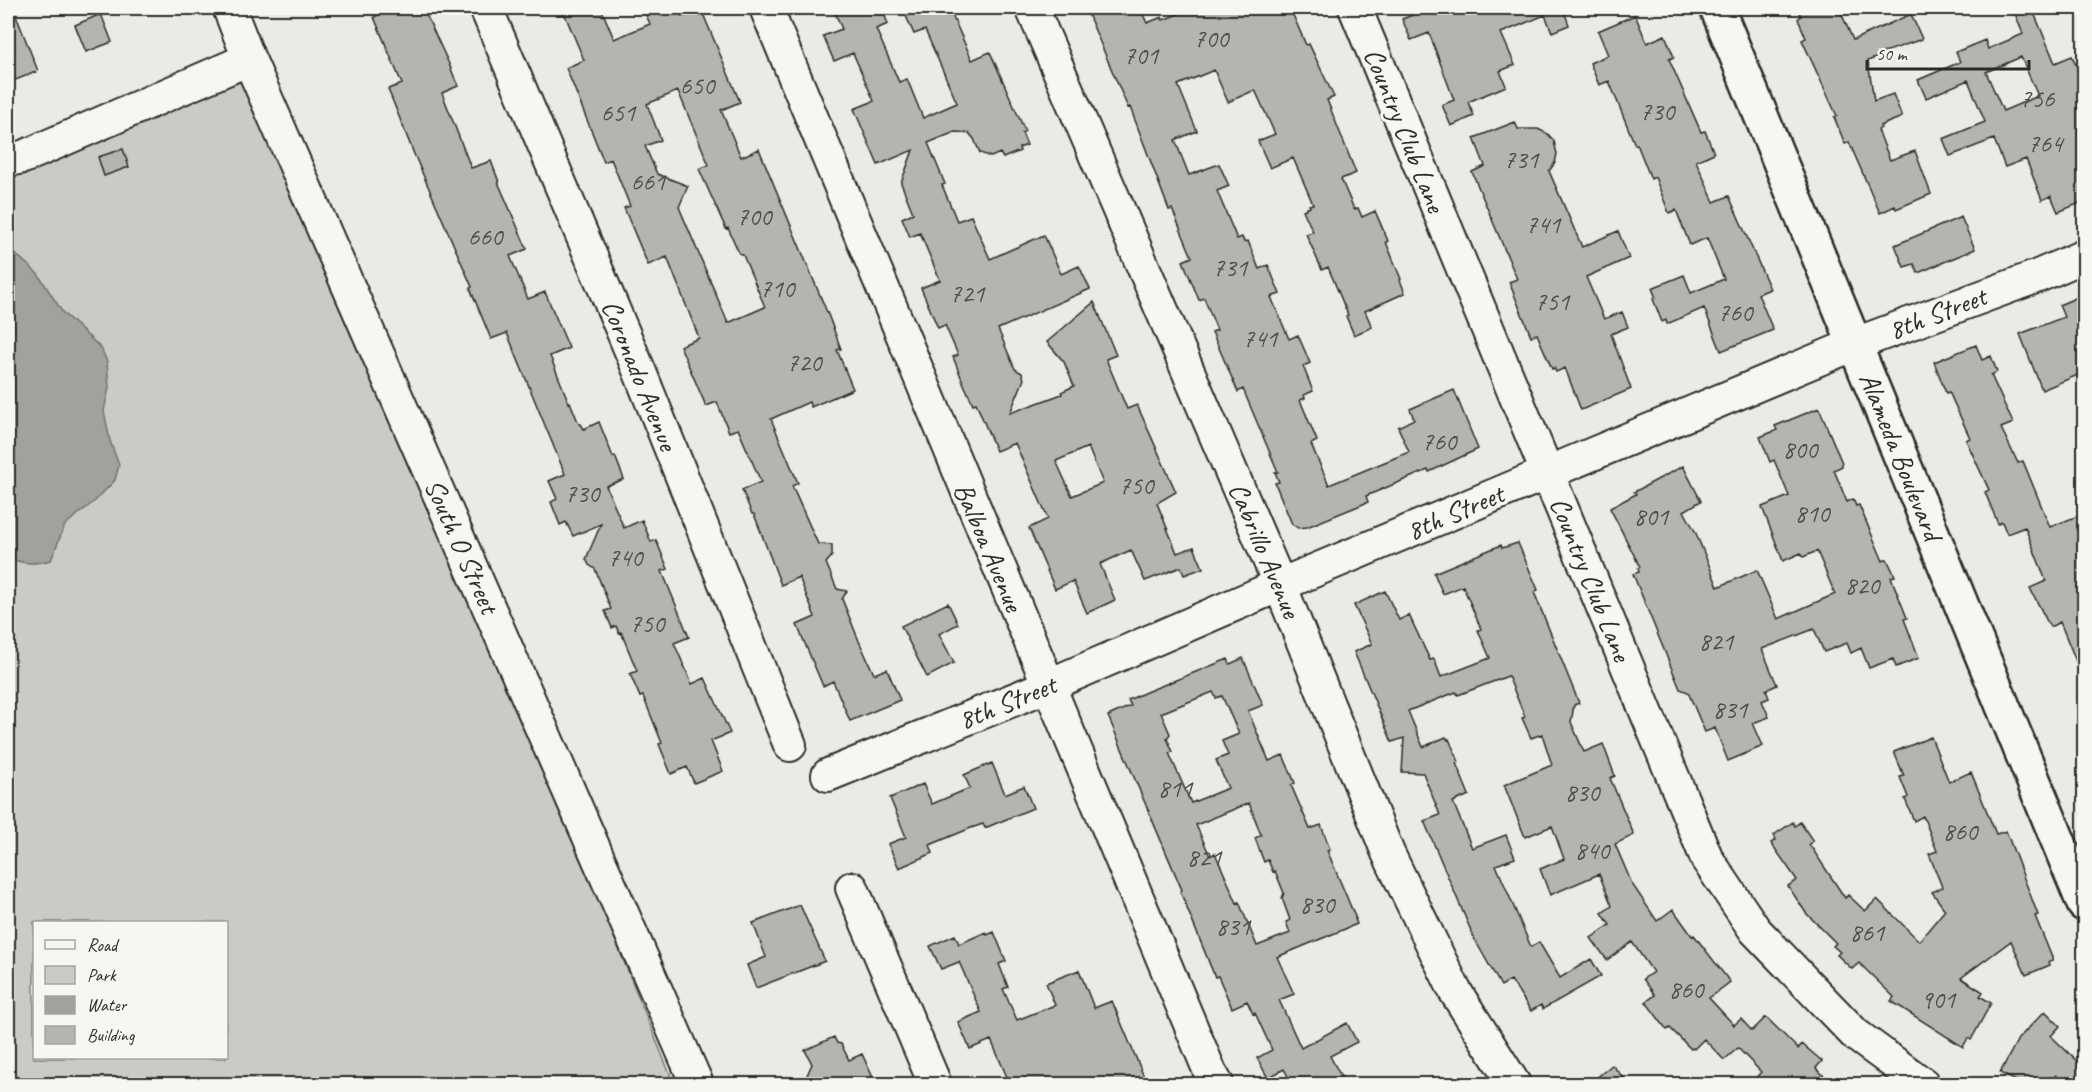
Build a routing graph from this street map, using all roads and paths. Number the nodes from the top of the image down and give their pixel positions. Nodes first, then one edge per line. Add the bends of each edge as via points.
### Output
1 (229, 8) edge
2 (486, 8) edge
3 (766, 8) edge
4 (1032, 8) edge
5 (1355, 8) edge
6 (1717, 8) edge
7 (249, 59) junction
8 (8, 160) edge
9 (2085, 256) edge
10 (1855, 344) junction
11 (1547, 473) junction
12 (1280, 585) junction
13 (1047, 686) junction
14 (790, 745) dead end
15 (828, 775) dead end
16 (2079, 872) edge
17 (852, 888) dead end
18 (2085, 904) edge
19 (696, 1084) edge
20 (935, 1084) edge
21 (1217, 1084) edge
22 (1514, 1084) edge
23 (1923, 1084) edge

1 - 7 street, South O Street
2 - 14 street, Coronado Avenue via 639,370
3 - 13 street, Balboa Avenue
4 - 12 street, Cabrillo Avenue
5 - 11 street, Country Club Lane
6 - 10 main road, Alameda Boulevard
7 - 8 street via 23,158
7 - 19 street, South O Street
9 - 10 street, 8th Street
10 - 11 street, 8th Street
10 - 16 main road, Alameda Boulevard
11 - 12 street, 8th Street
11 - 23 street, Country Club Lane via 1707,859 1755,930 1856,1035
12 - 13 street, 8th Street
12 - 22 street, Cabrillo Avenue via 1388,853 1455,991
13 - 15 street, 8th Street
13 - 21 street, Balboa Avenue
16 - 18 main road, Alameda Boulevard
17 - 20 street

